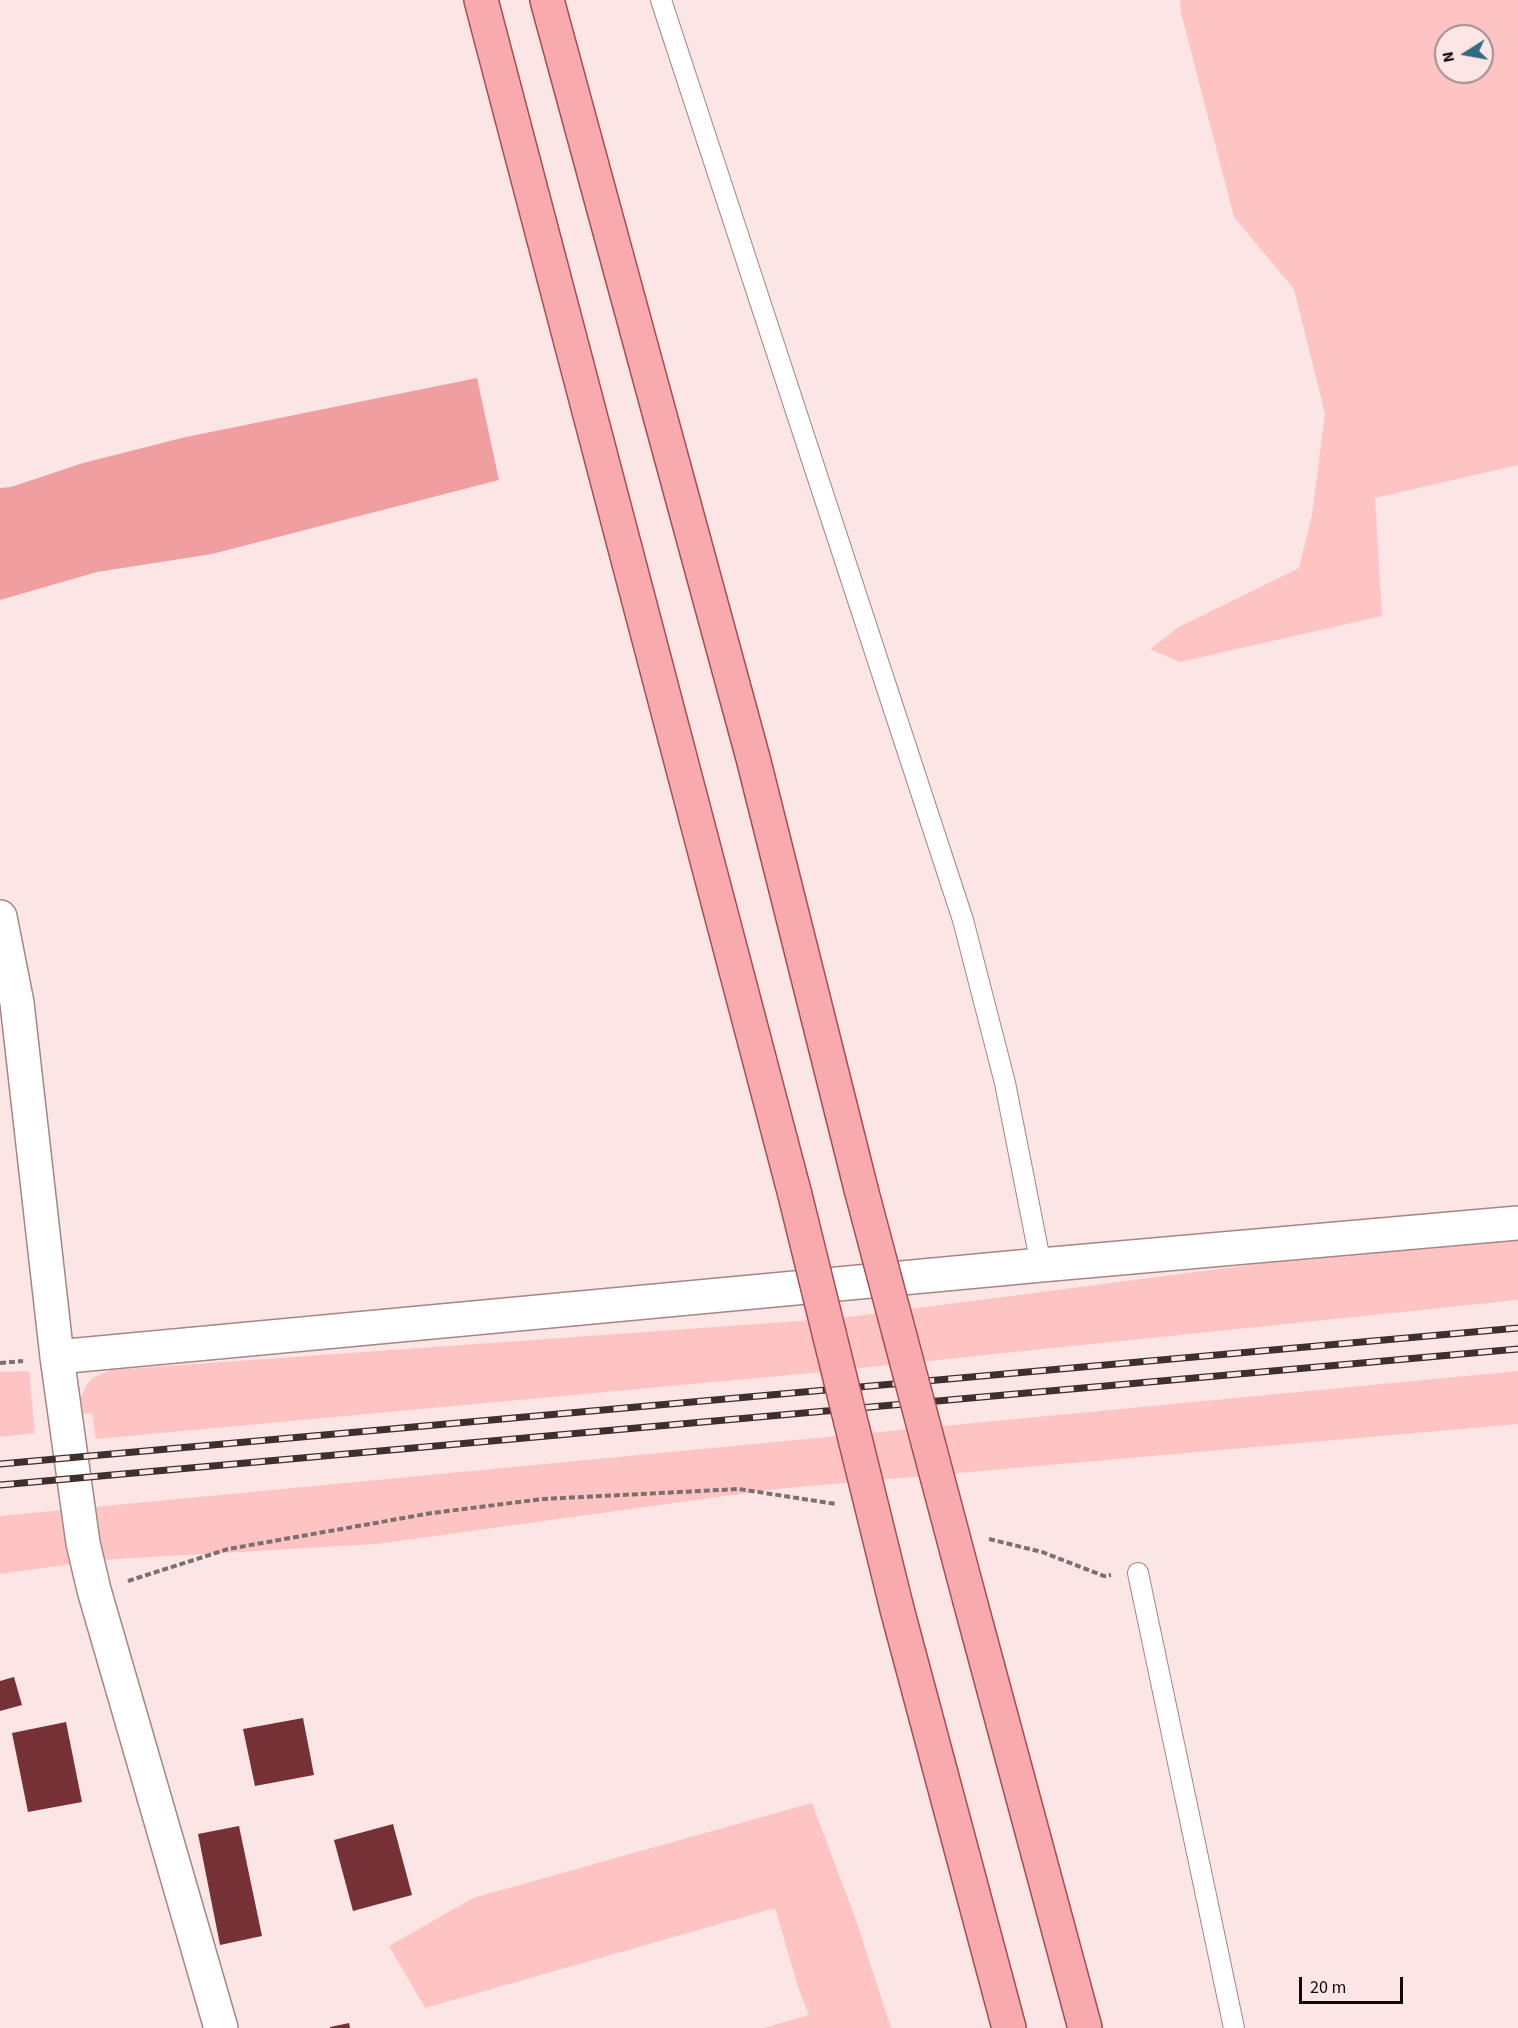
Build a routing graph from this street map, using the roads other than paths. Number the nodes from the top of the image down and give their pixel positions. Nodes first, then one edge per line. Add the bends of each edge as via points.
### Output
1 (480, 0) edge
2 (547, 0) edge
3 (662, 0) edge
4 (0, 917) edge
5 (1518, 1223) edge
6 (1041, 1265) junction
7 (57, 1357) junction
8 (1138, 1573) road end
9 (221, 2028) edge
10 (1009, 2028) edge
11 (1085, 2028) edge
12 (1234, 2028) edge

1 - 10 main road, bridge
2 - 11 main road, bridge via 753,758 861,1189
3 - 6 lane via 963,920 1005,1083
4 - 7 street via 17,1003
5 - 6 street
6 - 7 street
7 - 9 street via 76,1506 94,1590
8 - 12 lane

